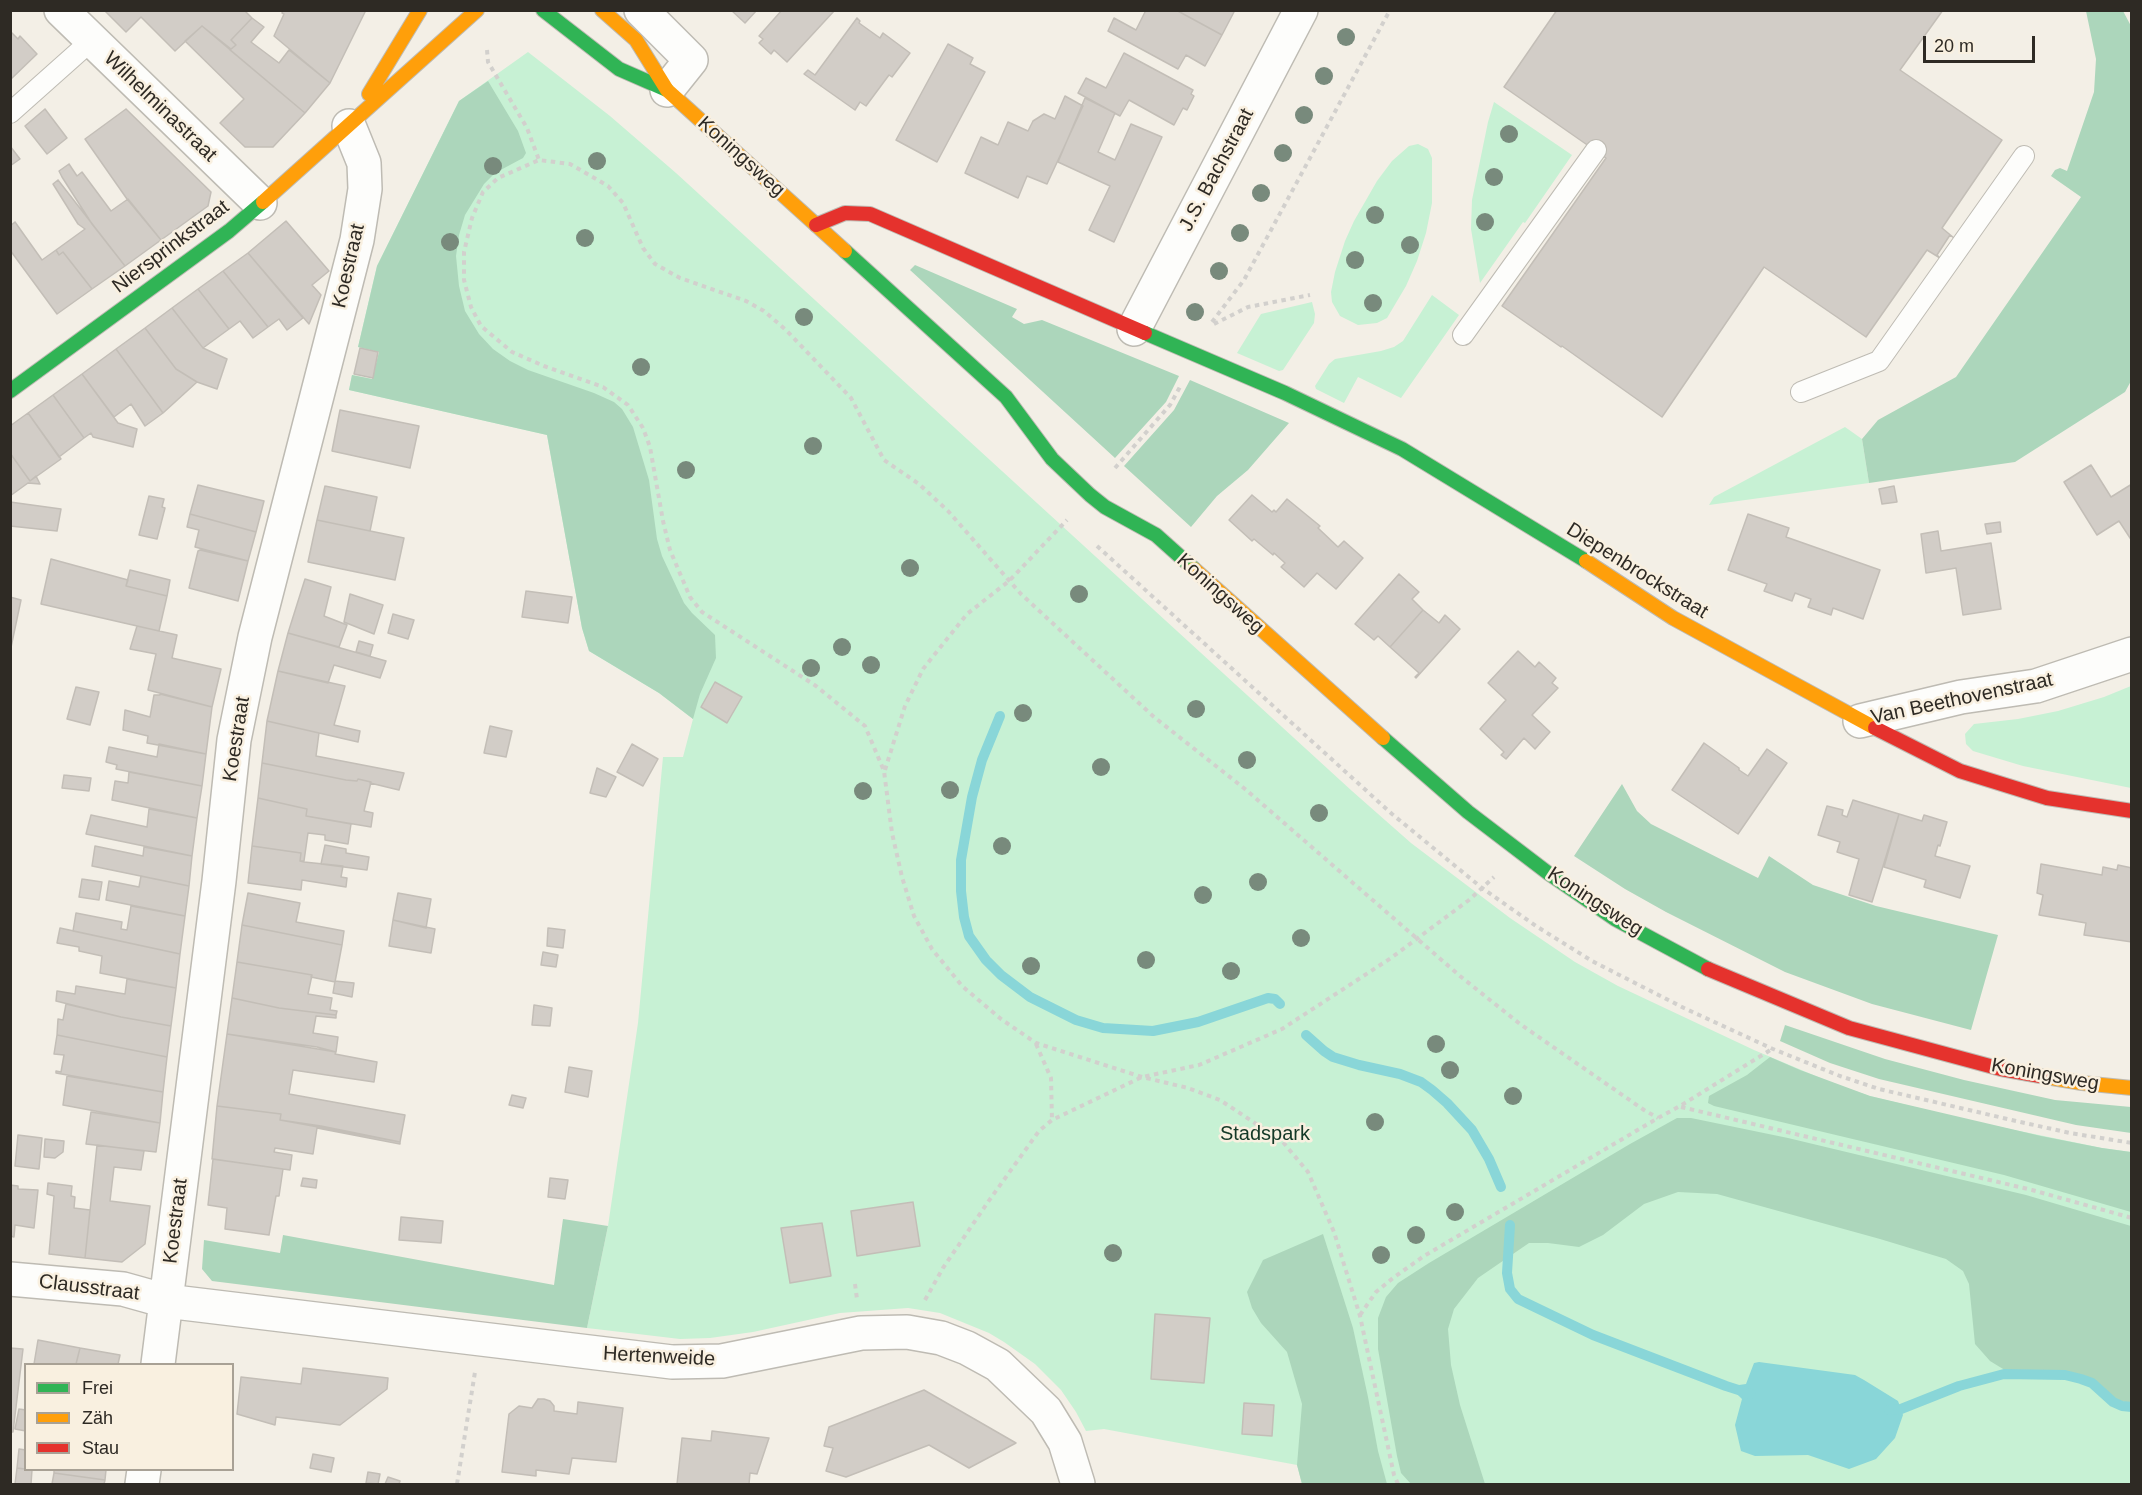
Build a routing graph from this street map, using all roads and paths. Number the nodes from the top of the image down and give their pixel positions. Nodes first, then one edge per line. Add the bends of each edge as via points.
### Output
1 (61, 10) edge
2 (420, 10) edge
3 (477, 10) edge
4 (543, 10) edge
5 (602, 10) edge
6 (642, 10) edge
7 (1301, 10) edge
8 (1390, 10) edge
9 (92, 40) junction
10 (487, 41) dead end
11 (667, 90) junction
12 (10, 113) edge
13 (349, 126) junction
14 (1596, 150) dead end
15 (2024, 156) dead end
16 (538, 159) junction
17 (260, 203) junction
18 (816, 225) junction
19 (1310, 295) dead end
20 (1134, 329) junction
21 (1463, 335) dead end
22 (1184, 378) dead end
23 (10, 391) edge
24 (1801, 392) dead end
25 (1006, 397) junction
26 (1120, 463) dead end
27 (1041, 468) dead end
28 (1063, 488) dead end
29 (1088, 511) junction
30 (1156, 535) junction
31 (1009, 582) junction
32 (2132, 654) edge
33 (1860, 721) junction
34 (884, 771) junction
35 (2132, 811) edge
36 (1522, 853) junction
37 (1416, 938) junction
38 (1036, 1043) junction
39 (1142, 1077) junction
40 (2132, 1088) edge
41 (1680, 1106) junction
42 (1658, 1118) junction
43 (1052, 1120) junction
44 (2132, 1143) edge
45 (2132, 1218) edge
46 (10, 1279) edge
47 (166, 1301) junction
48 (1360, 1316) junction
49 (907, 1332) junction
50 (480, 1339) junction
51 (158, 1363) edge
52 (457, 1485) edge
53 (1078, 1485) edge
54 (1398, 1485) edge

1 - 9 street, Wilhelminastraat
2 - 13 main road, Niersprinkstraat
3 - 13 main road, Niersprinkstraat
4 - 11 main road, Koningsweg via 619,69
5 - 11 main road, Koningsweg via 636,40
6 - 11 street via 691,60
7 - 20 street, J.S. Bachstraat
8 - 19 path via 1244,280 1209,326 1248,307
9 - 12 lane
9 - 17 street, Wilhelminastraat
10 - 16 path via 488,62 527,128
11 - 18 main road, Koningsweg
13 - 17 main road, Niersprinkstraat
13 - 47 street, Koestraat via 364,163 365,189 357,240 255,637 234,740
14 - 21 lane
15 - 24 lane via 1879,361
16 - 31 path via 570,164 608,186 623,203 655,264 680,278 746,301 786,330 851,398 884,460 919,484 948,511
16 - 34 path via 498,178 483,192 472,218 464,252 464,280 481,326 512,352 603,387 628,405 650,447 669,550 690,597 702,612 816,686 865,726
17 - 23 main road, Niersprinkstraat via 229,231
18 - 20 main road via 845,213 870,214
18 - 25 main road, Koningsweg
20 - 33 main road, Diepenbrockstraat via 1285,393 1402,449 1673,618
22 - 26 path via 1170,405
25 - 27 main road, Koningsweg
25 - 30 main road, Koningsweg via 1052,459 1086,492
28 - 29 main road, Koningsweg
29 - 30 main road, Koningsweg
29 - 31 path
30 - 36 main road, Koningsweg via 1394,748
31 - 34 path via 967,614 923,669 905,706
31 - 37 path via 1154,717 1245,789
32 - 33 street, Van Beethovenstraat via 2036,686
33 - 35 main road, Diepenbrockstraat via 1960,771 2047,798
34 - 38 path via 902,877 914,916 932,949 963,986
36 - 37 path via 1469,900
36 - 40 main road, Koningsweg via 1616,919 1692,960 1849,1028 2001,1069
37 - 39 path via 1281,1029 1198,1065
37 - 42 path via 1520,1024
38 - 39 path
38 - 43 path via 1051,1078
39 - 43 path
39 - 48 path via 1220,1100 1282,1141 1308,1172 1334,1232
41 - 42 path
41 - 44 path via 1773,1049 1879,1089 2070,1133
41 - 45 path via 2032,1190
42 - 48 path via 1424,1256 1376,1293
43 - 49 path via 1039,1131 988,1202 943,1268
46 - 47 street, Clausstraat via 123,1290
47 - 50 street, Hertenweide
47 - 51 street, Koestraat
48 - 54 path
49 - 50 street, Hertenweide via 861,1333 722,1361 672,1362
49 - 53 street, Hertenweide via 941,1338 998,1365 1046,1411 1065,1442
50 - 52 path

